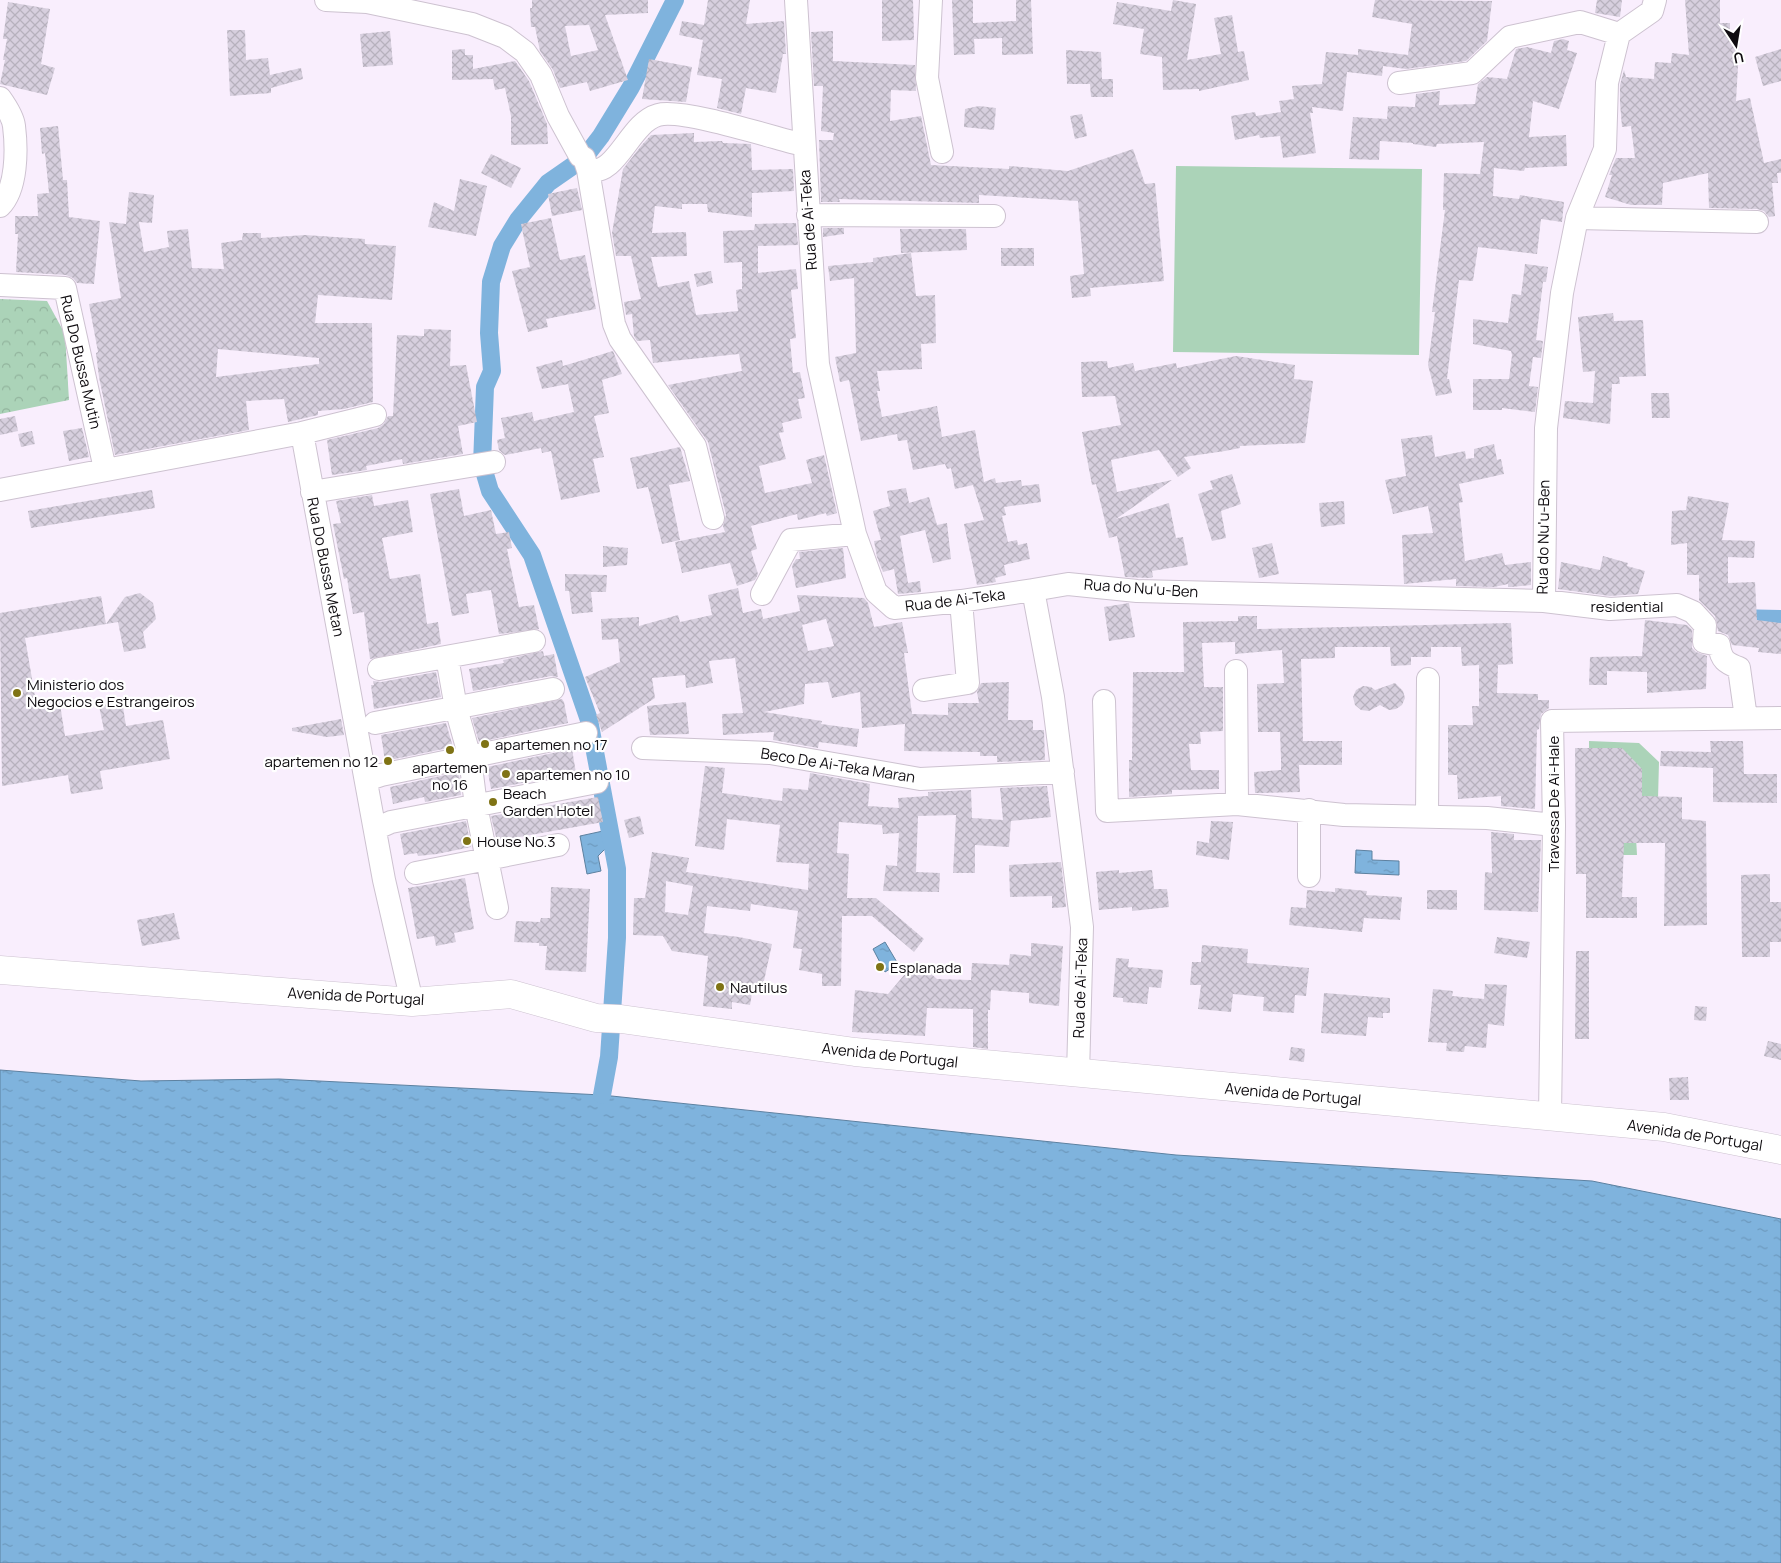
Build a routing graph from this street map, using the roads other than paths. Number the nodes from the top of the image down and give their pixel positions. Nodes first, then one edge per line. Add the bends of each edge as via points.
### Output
1 (326, 0) edge
2 (796, 0) edge
3 (931, 0) edge
4 (1655, 0) edge
5 (1619, 34) junction
6 (1399, 83) dead end
7 (0, 98) edge
8 (803, 145) junction
9 (942, 152) dead end
10 (581, 157) junction
11 (0, 206) edge
12 (808, 215) junction
13 (994, 216) dead end
14 (1577, 218) junction
15 (1757, 222) dead end
16 (0, 285) edge
17 (376, 415) dead end
18 (302, 433) junction
19 (494, 462) dead end
20 (105, 469) junction
21 (0, 490) edge
22 (312, 492) junction
23 (713, 518) dead end
24 (855, 534) junction
25 (1033, 590) junction
26 (762, 594) dead end
27 (961, 601) junction
28 (1544, 601) junction
29 (534, 641) dead end
30 (447, 656) junction
31 (379, 669) dead end
32 (1236, 671) dead end
33 (1428, 679) dead end
34 (553, 689) dead end
35 (924, 690) dead end
36 (1104, 701) dead end
37 (456, 708) junction
38 (1746, 718) junction
39 (1781, 718) edge
40 (375, 723) dead end
41 (586, 734) dead end
42 (643, 748) dead end
43 (470, 758) junction
44 (1063, 772) junction
45 (366, 780) junction
46 (597, 782) dead end
47 (1237, 804) junction
48 (476, 806) junction
49 (1309, 810) junction
50 (1427, 816) junction
51 (1554, 825) junction
52 (375, 829) junction
53 (558, 845) dead end
54 (488, 858) junction
55 (416, 873) dead end
56 (1309, 876) dead end
57 (497, 908) dead end
58 (0, 970) edge
59 (412, 1002) junction
60 (1078, 1074) junction
61 (1550, 1117) junction
62 (1781, 1150) edge

1 - 10 street via 367,2 472,24 505,37 525,52 541,75
2 - 8 street, Rua de Ai-Teka
3 - 9 street via 927,78
4 - 5 street via 1652,11
5 - 6 street via 1580,22 1510,37 1472,73
5 - 14 street, Rua do Nu'u-Ben via 1607,83 1605,149
7 - 11 street via 14,125 14,175 8,198
8 - 10 street via 684,114 660,114 648,118 608,167 598,172
8 - 12 street, Rua de Ai-Teka
10 - 23 street via 614,324 620,339 695,446
12 - 13 street
12 - 24 street, Rua de Ai-Teka via 818,364
14 - 15 street
14 - 28 street, Rua do Nu'u-Ben via 1562,293 1546,428
16 - 20 street, Rua Do Bussa Mutin via 66,288
17 - 18 street
18 - 20 street
18 - 22 street, Rua Do Bussa Metan
19 - 22 street
20 - 21 street
22 - 45 street, Rua Do Bussa Metan
24 - 26 street via 791,540
24 - 27 street, Rua de Ai-Teka via 876,592 894,608
25 - 27 street, Rua de Ai-Teka
25 - 28 street, Rua do Nu'u-Ben via 1074,584 1137,591
25 - 44 street, Rua de Ai-Teka
27 - 35 street via 968,683
28 - 38 street, residential via 1610,609 1677,605 1693,612 1705,625 1704,642 1719,645 1721,657 1727,664 1739,668
29 - 30 street
30 - 31 street
30 - 37 street
32 - 47 street
33 - 50 street
34 - 37 street
36 - 47 street via 1107,811
37 - 40 street
37 - 43 street
38 - 39 street, Travessa De Ai-Hale
38 - 51 street, Travessa De Ai-Hale via 1552,721
41 - 43 street
42 - 44 street, Beco De Ai-Teka Maran via 770,753 920,779
43 - 45 street
43 - 48 street
44 - 60 street, Rua de Ai-Teka via 1082,928
45 - 52 street, Rua Do Bussa Metan
46 - 48 street
47 - 49 street
48 - 52 street via 390,823
48 - 54 street
49 - 50 street via 1344,815
49 - 56 street
50 - 51 street
51 - 61 street, Travessa De Ai-Hale
52 - 59 street, Rua Do Bussa Metan
53 - 54 street
54 - 55 street
54 - 57 street
58 - 59 main road, Avenida de Portugal
59 - 60 main road, Avenida de Portugal via 511,994 608,1019 855,1052
60 - 61 main road, Avenida de Portugal
61 - 62 main road, Avenida de Portugal via 1664,1128

